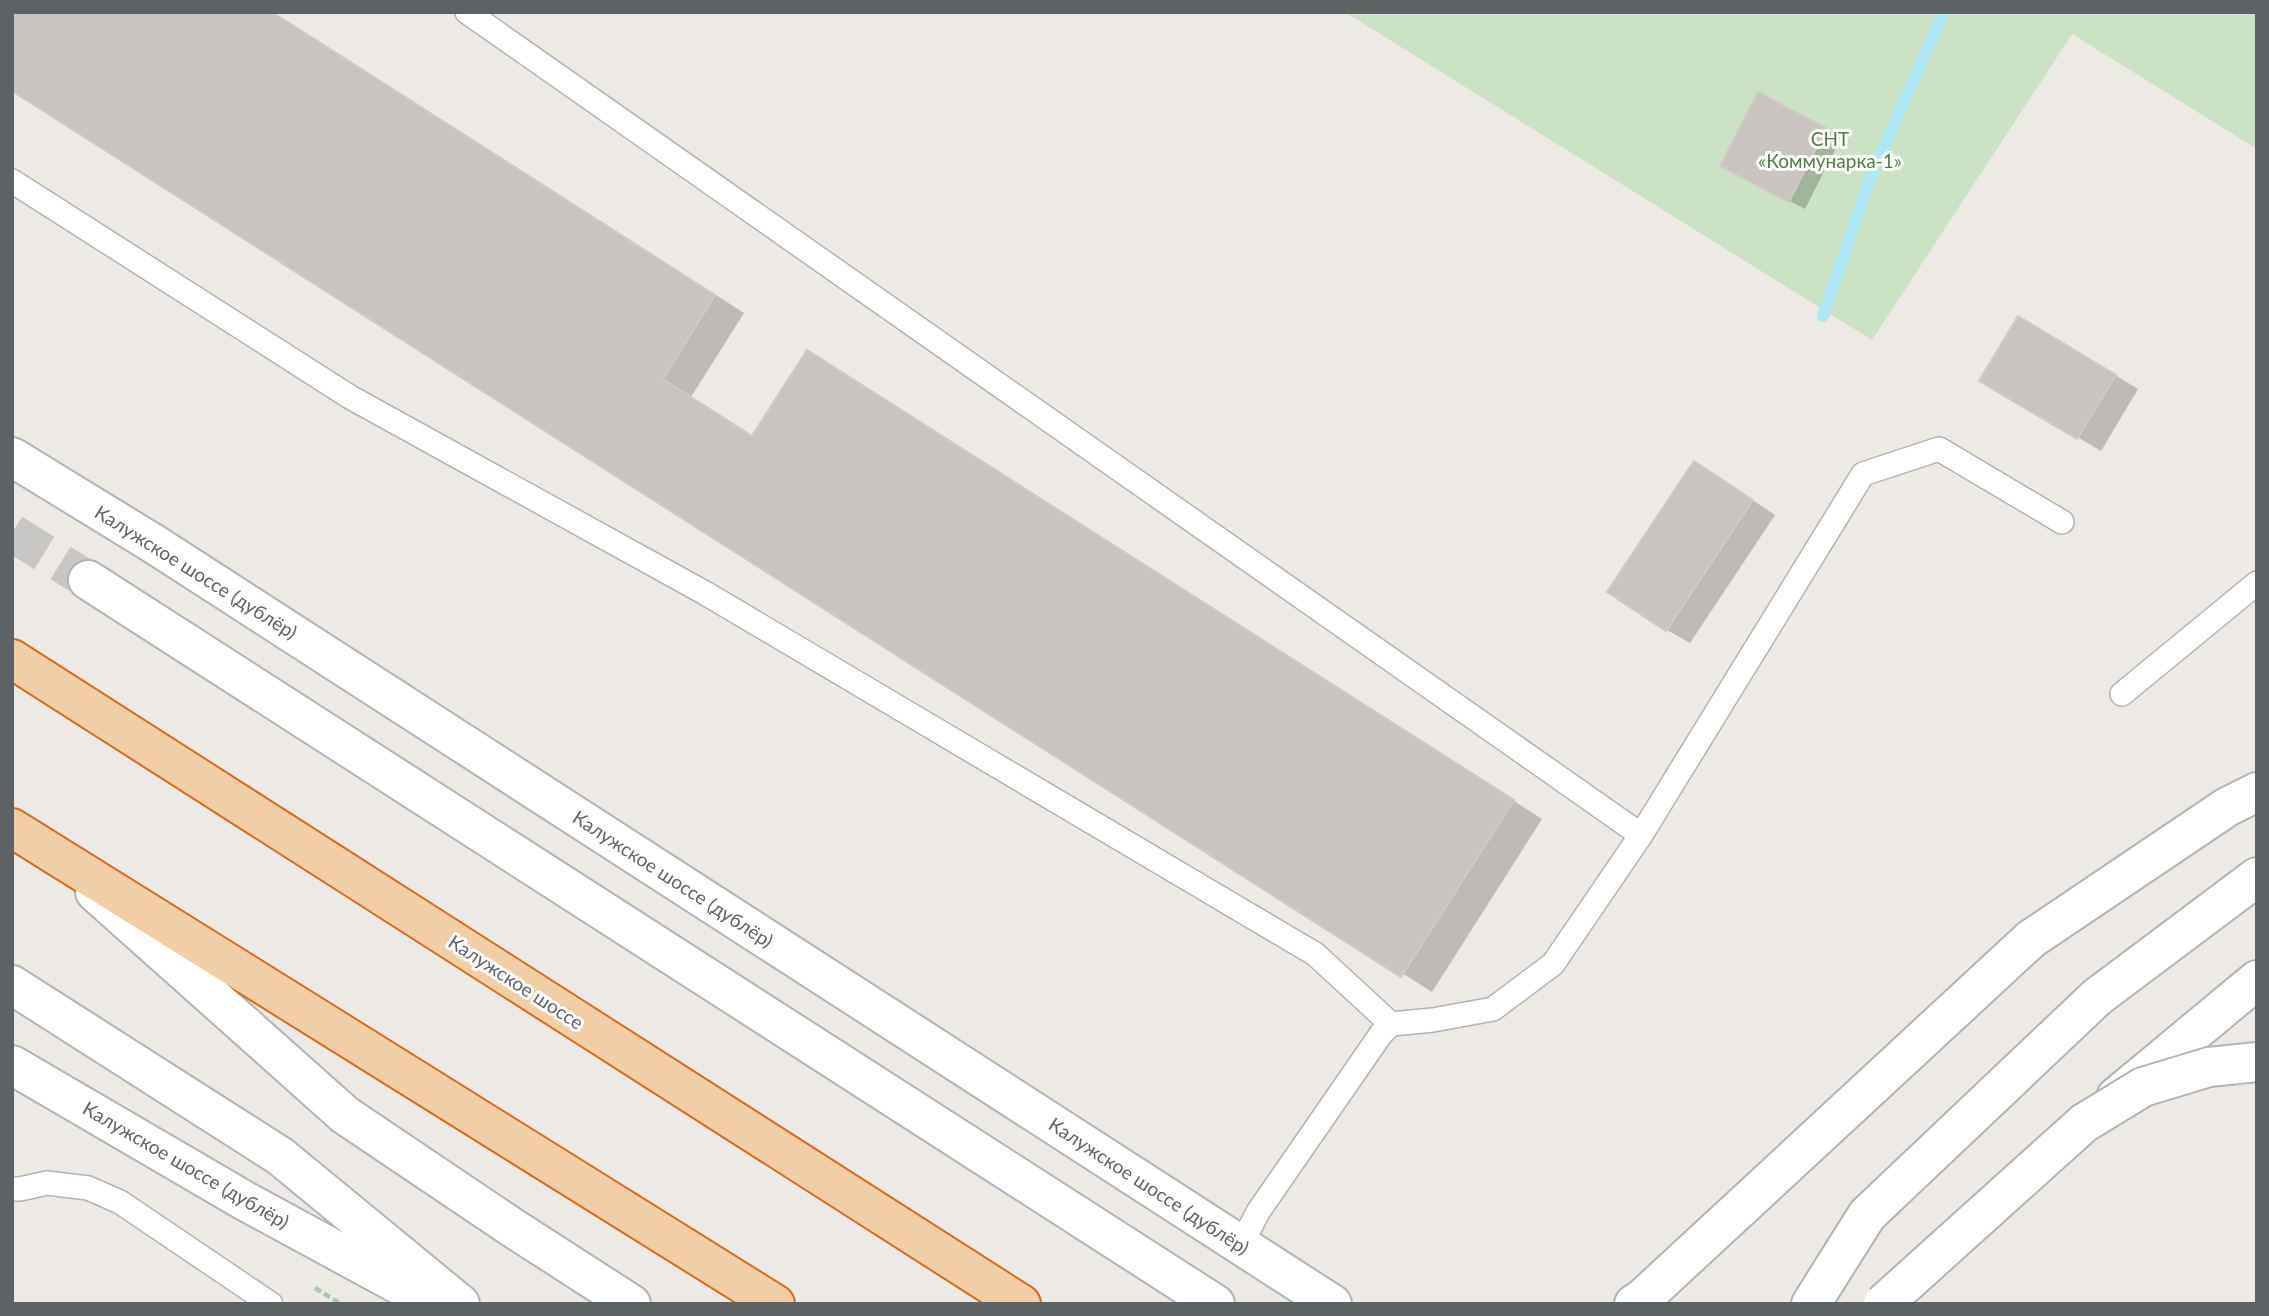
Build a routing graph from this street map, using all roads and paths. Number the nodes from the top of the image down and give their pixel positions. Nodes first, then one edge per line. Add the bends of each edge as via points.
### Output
1 (467, 12) edge
2 (12, 181) edge
3 (12, 457) edge
4 (2062, 522) dead end
5 (88, 580) tunnel mouth
6 (2257, 583) edge
7 (12, 659) edge
8 (2122, 694) dead end
9 (2257, 792) edge
10 (12, 828) edge
11 (1641, 835) junction
12 (51, 853) junction
13 (2257, 877) edge
14 (2257, 980) edge
15 (12, 985) edge
16 (1391, 1024) junction
17 (2257, 1062) edge
18 (12, 1065) edge
19 (2084, 1123) junction
20 (12, 1189) edge
21 (1241, 1245) junction
22 (271, 1304) edge
23 (434, 1304) edge
24 (460, 1304) edge
25 (631, 1304) edge
26 (775, 1304) edge
27 (1021, 1304) edge
28 (1215, 1304) edge
29 (1332, 1304) edge
30 (1634, 1304) edge
31 (1811, 1304) edge
32 (1883, 1304) edge

1 - 11 lane
2 - 16 lane via 350,397 705,593 1315,954
3 - 21 main road, Калужское шоссе (дублёр)
4 - 11 lane via 1939,449 1863,474
5 - 28 main road
6 - 8 lane
7 - 27 highway, Калужское шоссе
9 - 30 main road via 2227,807 2031,939
10 - 12 highway
11 - 16 lane via 1553,964 1493,1009
12 - 25 main road via 345,1115
12 - 26 highway
13 - 31 main road via 2097,997 1867,1215
14 - 19 main road, bridge
15 - 24 main road via 280,1156
16 - 21 lane via 1258,1212
17 - 19 main road, bridge via 2209,1067 2143,1087
18 - 23 main road, Калужское шоссе (дублёр) via 245,1201
19 - 32 main road, bridge
20 - 22 lane via 47,1183 88,1188 120,1202
21 - 29 main road, Калужское шоссе (дублёр)

